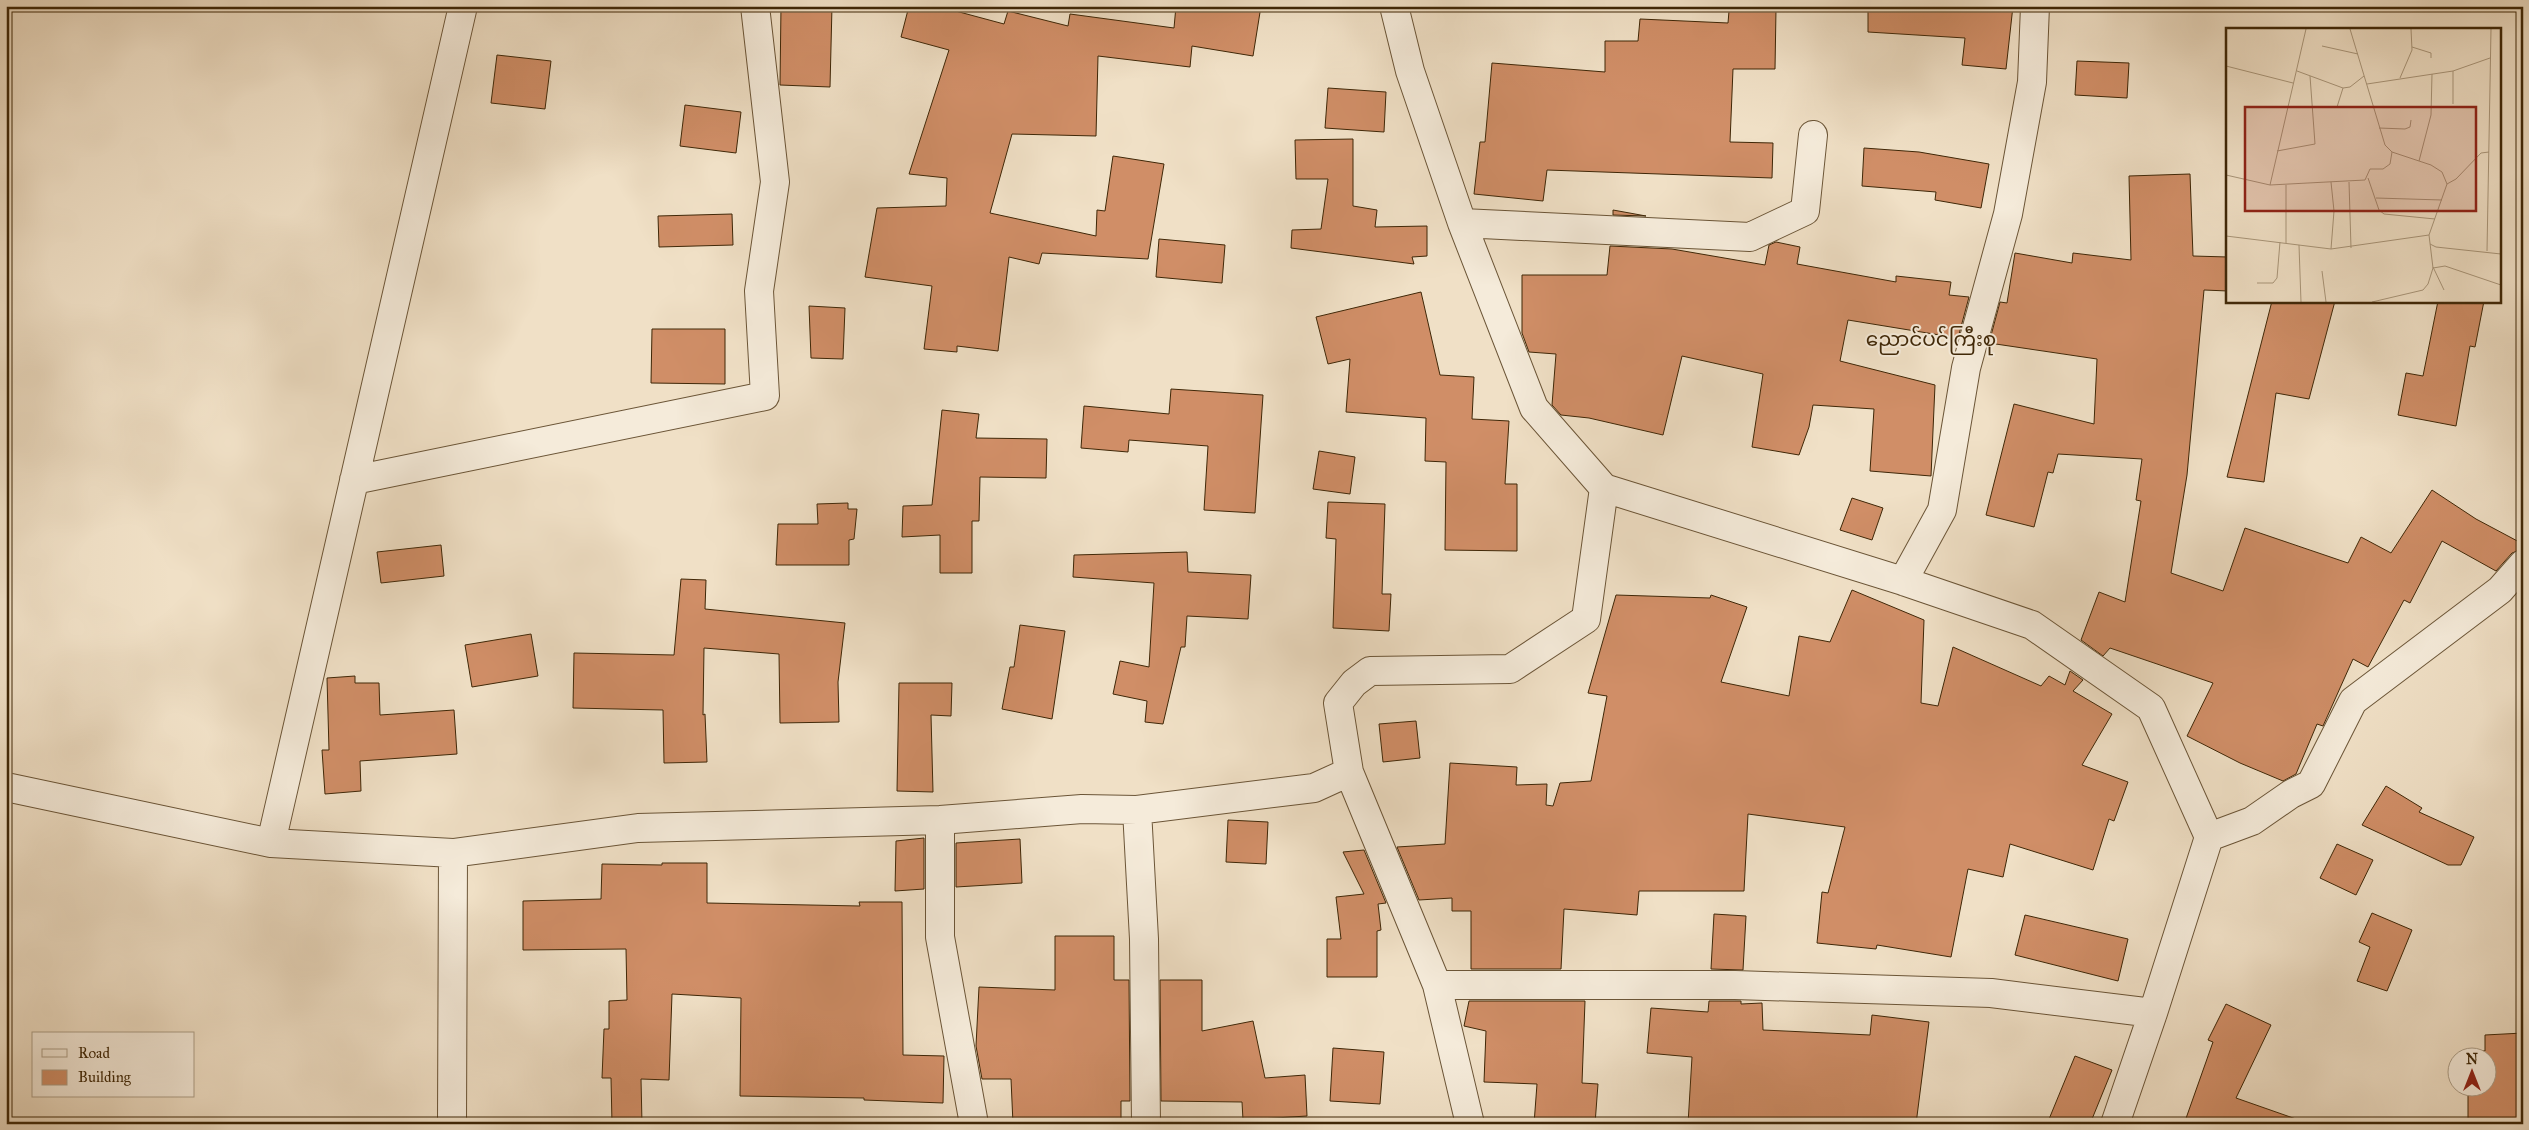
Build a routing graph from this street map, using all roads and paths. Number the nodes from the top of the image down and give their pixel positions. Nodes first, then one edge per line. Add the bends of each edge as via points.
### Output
1 (463, 6) edge
2 (756, 6) edge
3 (1394, 6) edge
4 (2035, 6) edge
5 (1813, 135) dead end
6 (1462, 223) junction
7 (354, 480) junction
8 (1604, 488) junction
9 (2523, 564) edge
10 (1903, 581) junction
11 (1349, 772) junction
12 (6, 787) edge
13 (1137, 810) junction
14 (940, 820) junction
15 (2209, 837) junction
16 (271, 843) junction
17 (453, 853) junction
18 (1437, 985) junction
19 (2153, 1013) junction
20 (452, 1124) edge
21 (974, 1124) edge
22 (1146, 1124) edge
23 (1470, 1124) edge
24 (2115, 1124) edge

1 - 7 street
2 - 7 street via 775,182 759,291 765,396
3 - 6 street via 1410,70
4 - 10 street via 2032,82 2010,204 1966,368 1942,510
5 - 6 street via 1805,211 1750,237
6 - 8 street via 1534,408
7 - 16 street
8 - 10 street
8 - 11 street via 1586,619 1510,669 1370,671 1354,683 1338,703
9 - 15 street via 2500,590 2353,701 2312,784 2291,794 2252,821
10 - 15 street via 2032,625 2151,708
11 - 13 street via 1314,788
11 - 18 street
12 - 16 street
13 - 14 street via 1082,809
13 - 22 street via 1144,939
14 - 17 street via 638,828
14 - 21 street via 940,937
15 - 19 street
16 - 17 street
17 - 20 street
18 - 19 street via 1734,985 1991,993
18 - 23 street
19 - 24 street

